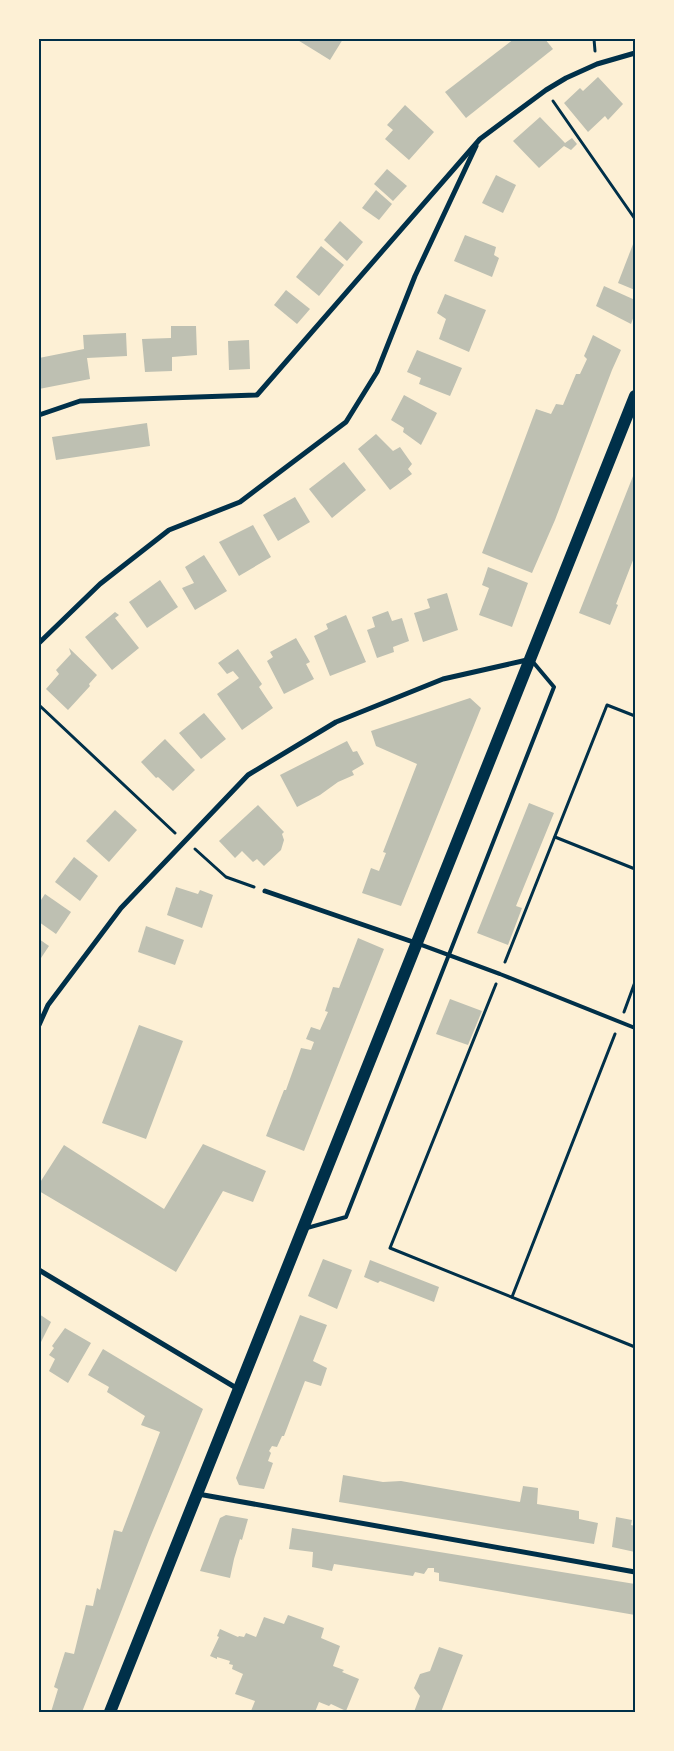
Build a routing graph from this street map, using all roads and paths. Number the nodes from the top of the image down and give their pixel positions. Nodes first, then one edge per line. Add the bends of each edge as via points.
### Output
1 (635, 53) edge
2 (546, 90) junction
3 (480, 139) junction
4 (635, 218) edge
5 (635, 396) edge
6 (39, 415) edge
7 (39, 643) edge
8 (530, 660) junction
9 (39, 705) edge
10 (635, 716) edge
11 (554, 837) junction
12 (185, 841) junction
13 (635, 869) edge
14 (265, 891) joint
15 (417, 943) junction
16 (450, 955) junction
17 (500, 974) junction
18 (635, 982) edge
19 (620, 1021) junction
20 (39, 1025) edge
21 (635, 1028) edge
22 (302, 1230) junction
23 (39, 1270) edge
24 (512, 1297) junction
25 (635, 1347) edge
26 (239, 1389) junction
27 (197, 1494) junction
28 (635, 1572) edge
29 (110, 1712) edge

1 - 2 street via 596,64
2 - 3 street
2 - 4 path
3 - 6 street via 257,395 80,401
3 - 7 street via 415,276 377,372 346,422 240,502 169,530 100,584
5 - 8 main road
8 - 12 street via 443,679 336,722 248,775
8 - 15 main road
8 - 16 lane via 554,687
9 - 12 path
10 - 11 path via 607,705
11 - 13 path
11 - 17 path
12 - 14 path via 226,877
12 - 20 street via 121,908 48,1005
14 - 15 street
15 - 16 lane
15 - 22 main road
16 - 17 lane
16 - 22 lane via 346,1217
17 - 19 lane
17 - 24 path via 390,1248
18 - 19 path
19 - 21 lane
19 - 24 path
22 - 26 main road
23 - 26 street
24 - 25 path
26 - 27 main road
27 - 28 street
27 - 29 main road

